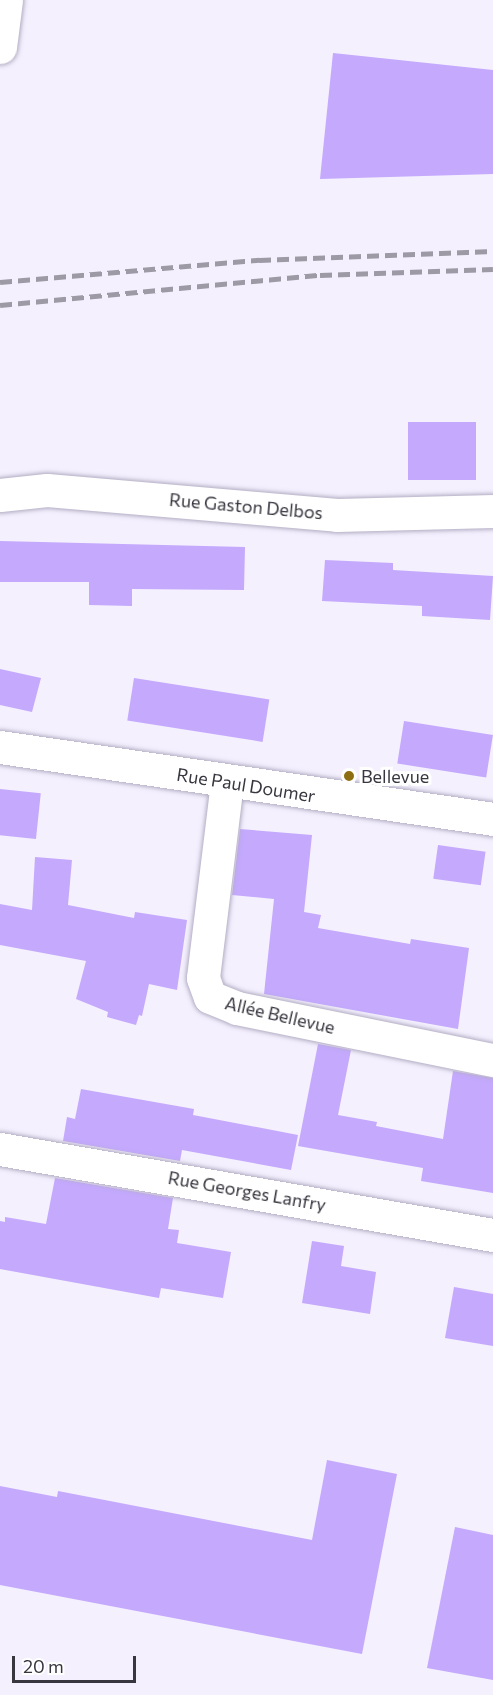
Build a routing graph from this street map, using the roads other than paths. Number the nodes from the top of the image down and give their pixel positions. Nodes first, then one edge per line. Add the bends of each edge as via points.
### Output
1 (6, 0) edge
2 (0, 47) edge
3 (0, 495) edge
4 (493, 511) edge
5 (0, 747) edge
6 (227, 782) junction
7 (493, 819) edge
8 (493, 1060) edge
9 (0, 1149) edge
10 (493, 1235) edge

1 - 2 street
3 - 4 street, Rue Gaston Delbos via 46,489 337,515
5 - 6 street, Rue Paul Doumer
6 - 7 street, Rue Paul Doumer
6 - 8 street, Allée Bellevue via 203,978 210,997 237,1008
9 - 10 street, Rue Georges Lanfry

